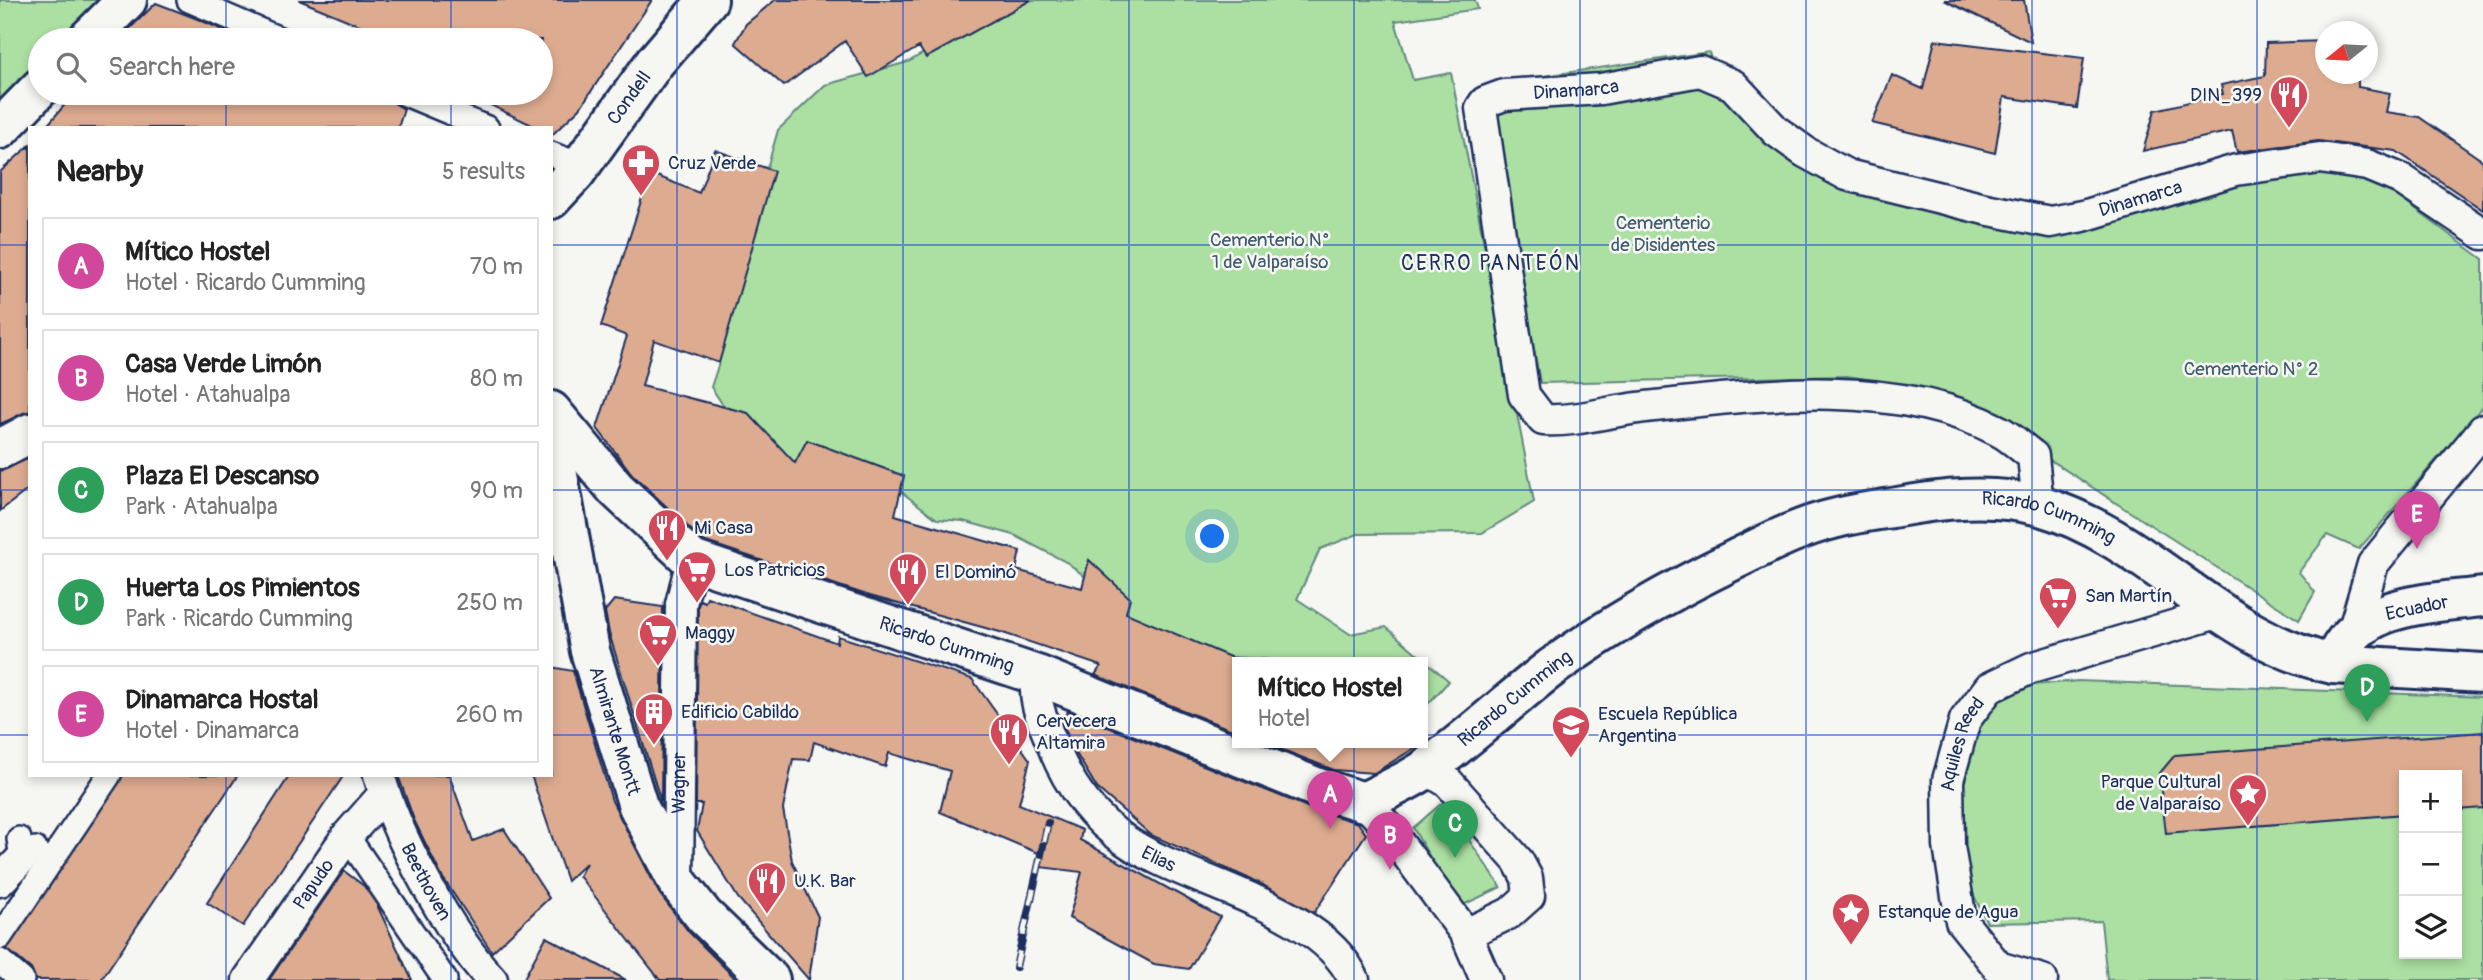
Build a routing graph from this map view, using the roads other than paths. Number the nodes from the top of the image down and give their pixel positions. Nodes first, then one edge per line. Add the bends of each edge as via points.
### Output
1 (127, 0) edge
2 (189, 0) edge
3 (708, 0) edge
4 (99, 28) edge
5 (254, 28) edge
6 (28, 100) edge
7 (432, 105) edge
8 (482, 126) edge
9 (0, 129) edge
10 (566, 160) edge
11 (553, 194) edge
12 (2483, 234) edge
13 (553, 413) edge
14 (2483, 430) edge
15 (28, 434) edge
16 (553, 448) edge
17 (0, 449) edge
18 (2038, 505) junction
19 (692, 560) junction
20 (2483, 597) edge
21 (2217, 613) junction
22 (2354, 629) junction
23 (2333, 664) junction
24 (2483, 673) edge
25 (1037, 675) junction
26 (1426, 769) junction
27 (107, 777) edge
28 (382, 785) edge
29 (1364, 802) junction
30 (347, 836) junction
31 (25, 849) dead end
32 (0, 881) edge
33 (678, 883) junction
34 (1466, 934) junction
35 (0, 937) edge
36 (0, 961) edge
37 (22, 980) edge
38 (248, 980) edge
39 (445, 980) edge
40 (492, 980) edge
41 (770, 980) edge
42 (1354, 980) edge
43 (1486, 980) edge
44 (2042, 980) edge

1 - 4 street
2 - 5 street
3 - 10 street, Condell
6 - 9 street
7 - 8 street
10 - 11 street, Condell
12 - 18 street, Dinamarca via 2400,179 2367,165 2320,158 2235,170 2050,222 1985,209 1847,175 1776,131 1733,85 1700,71 1601,89 1504,95 1485,102 1481,108 1524,395 1543,420 1569,422 1620,410 1723,399 1829,394 1935,406 2001,431 2033,456
13 - 19 street, Ricardo Cumming via 616,489
14 - 22 street via 2373,564
15 - 17 street
16 - 33 street, Almirante Montt via 590,651 638,806
18 - 21 street, Ricardo Cumming via 2117,543
18 - 26 street, Ricardo Cumming via 1974,497 1913,504 1832,519 1781,537 1686,583 1608,631 1552,668
19 - 25 street, Ricardo Cumming
19 - 33 street, Wagner via 681,604
20 - 22 street, Ecuador via 2417,606 2381,615
21 - 23 street, Ricardo Cumming via 2286,651
21 - 44 street, Aquiles Reed via 2031,668 1989,688 1965,720 1948,780 1949,846 1961,921 1998,967
22 - 23 street
23 - 24 street, Ricardo Cumming
25 - 29 street, Ricardo Cumming via 1318,788
25 - 42 street, Elias via 1034,693 1062,772 1088,808 1126,842 1309,929 1349,967
26 - 29 street, Ricardo Cumming
26 - 34 street via 1448,782 1518,861 1527,878 1529,896 1521,905
27 - 35 street
28 - 30 street, Papudo
28 - 40 street, Beethoven via 428,889
29 - 34 street
30 - 38 street, Papudo
30 - 39 street
31 - 32 street
33 - 41 street, Almirante Montt via 704,916
34 - 43 street
36 - 37 street

